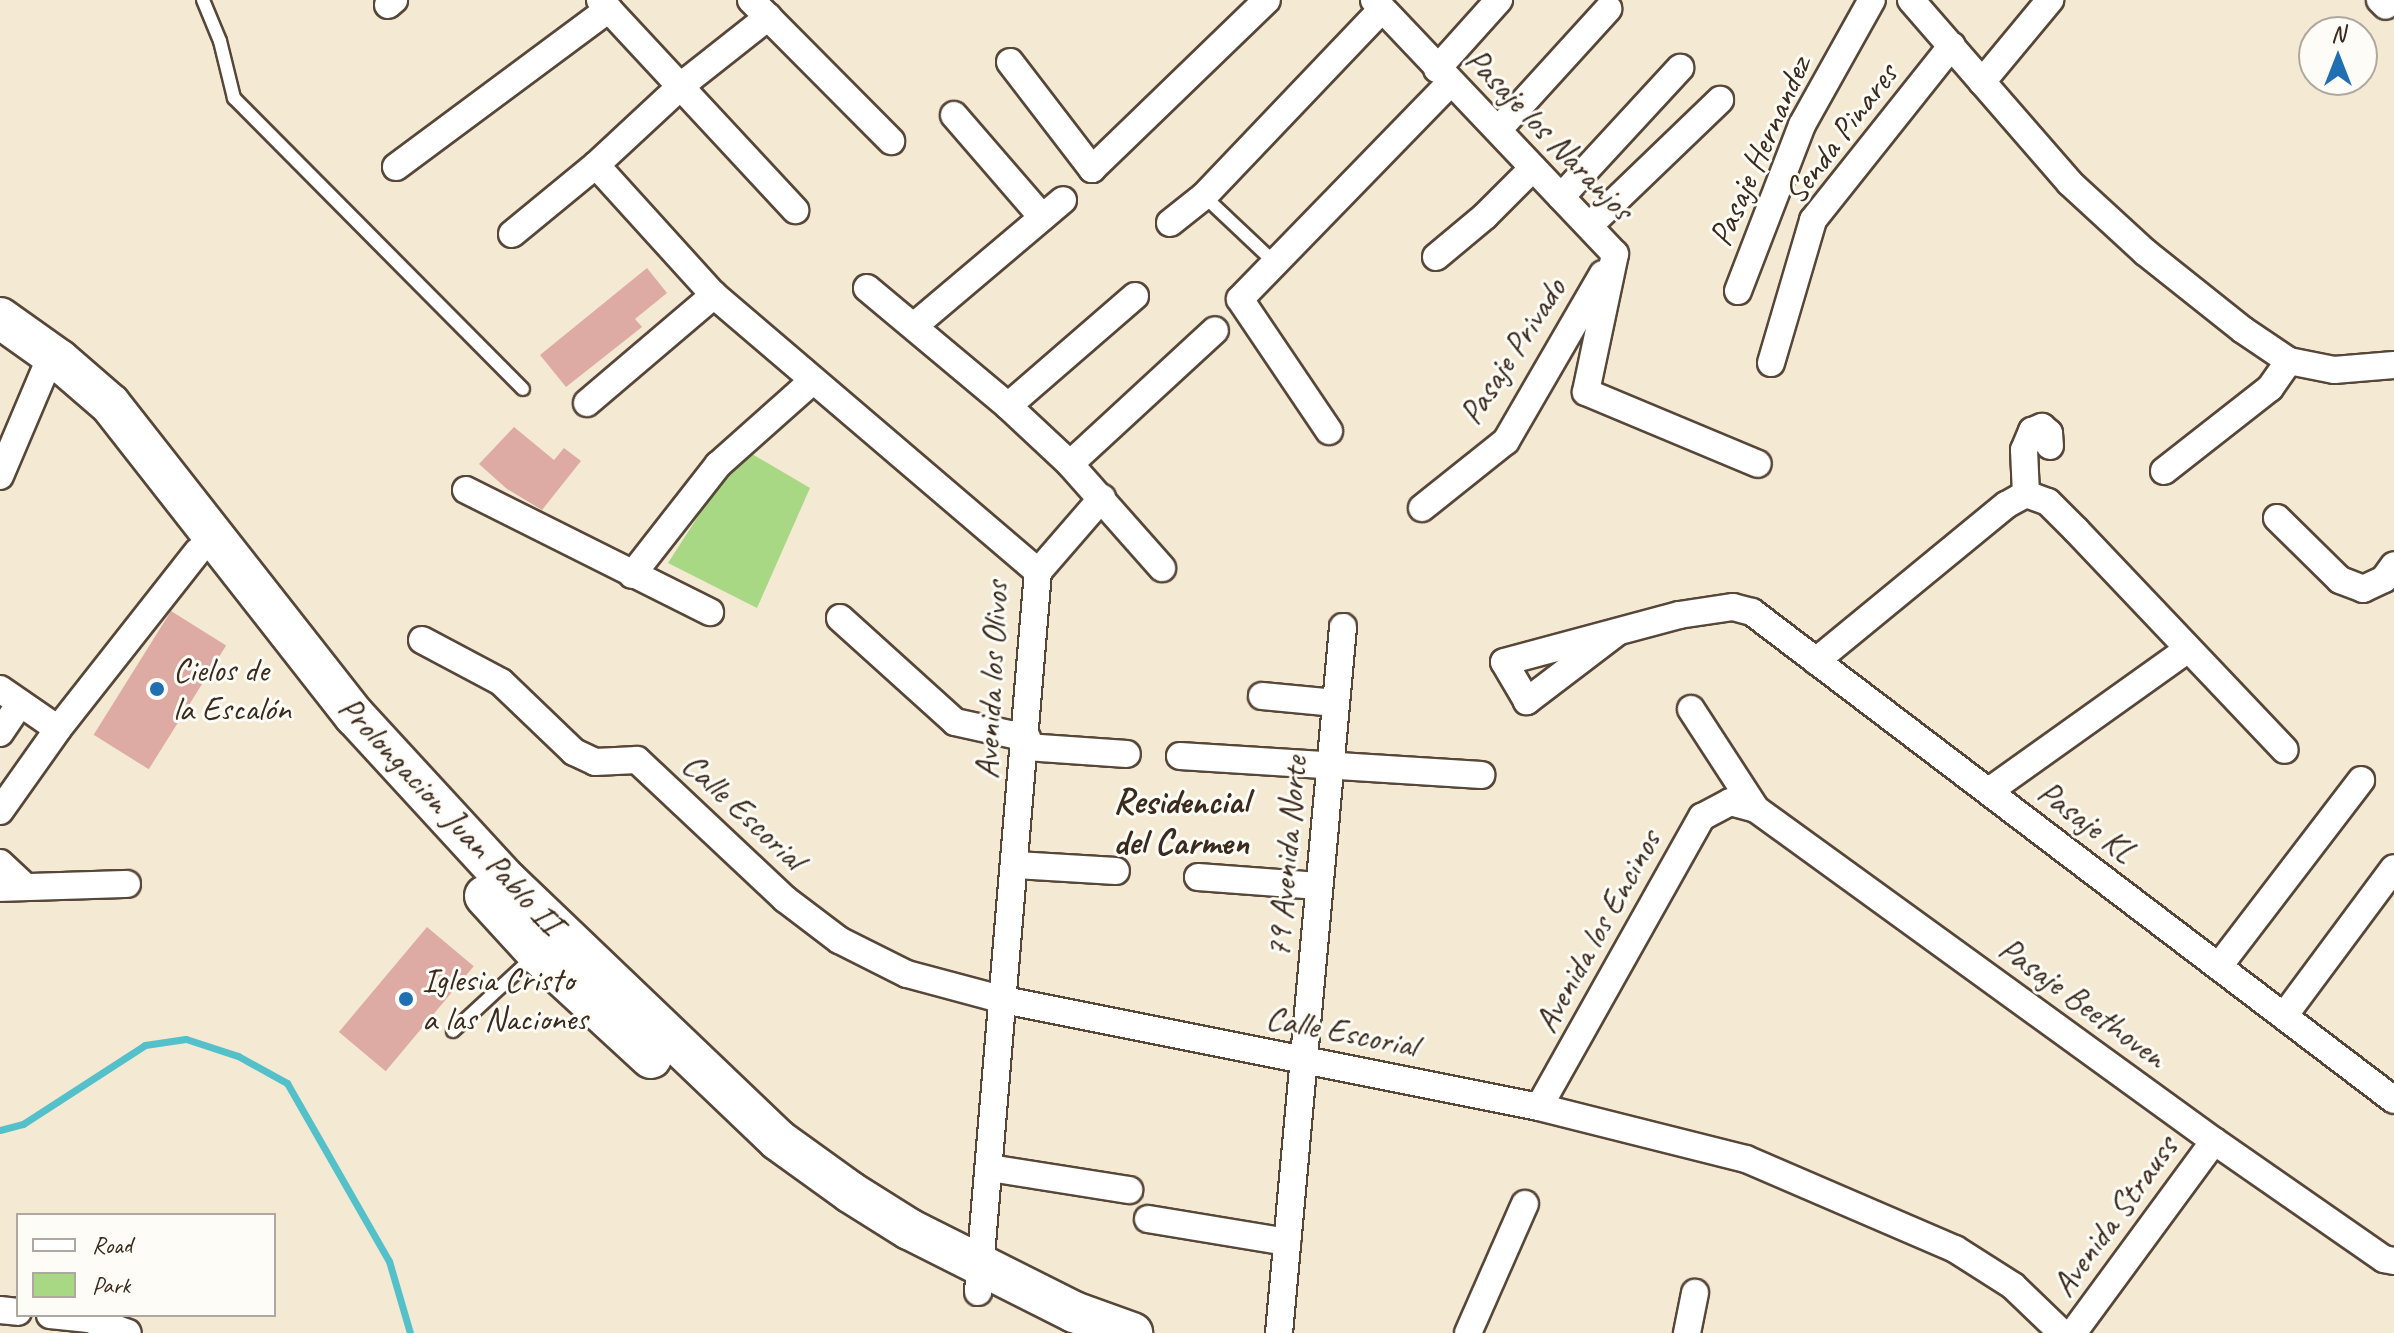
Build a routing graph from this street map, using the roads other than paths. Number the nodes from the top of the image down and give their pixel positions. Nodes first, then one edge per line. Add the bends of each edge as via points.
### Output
1 (203, 0) edge
2 (1267, 0) edge
3 (1499, 0) edge
4 (1872, 0) edge
5 (1911, 0) edge
6 (2050, 0) edge
7 (604, 4) edge
8 (1378, 4) edge
9 (759, 8) edge
10 (1608, 9) dead end
11 (1952, 45) junction
12 (1010, 62) dead end
13 (1680, 68) dead end
14 (1444, 76) junction
15 (1982, 82) junction
16 (682, 85) junction
17 (1720, 100) dead end
18 (954, 115) dead end
19 (1498, 130) junction
20 (891, 141) dead end
21 (596, 165) junction
22 (396, 167) dead end
23 (1533, 168) junction
24 (1204, 196) junction
25 (1561, 197) junction
26 (1063, 200) dead end
27 (795, 210) dead end
28 (1042, 217) junction
29 (1170, 223) dead end
30 (1589, 226) junction
31 (512, 234) dead end
32 (1615, 254) junction
33 (1436, 257) dead end
34 (1275, 263) junction
35 (867, 288) dead end
36 (1738, 291) dead end
37 (714, 295) junction
38 (1135, 296) dead end
39 (0, 318) edge
40 (914, 326) junction
41 (1215, 330) dead end
42 (0, 342) edge
43 (2289, 361) junction
44 (1771, 363) dead end
45 (2394, 365) edge
46 (45, 370) junction
47 (811, 382) junction
48 (523, 389) dead end
49 (587, 403) dead end
50 (1008, 406) junction
51 (1329, 431) dead end
52 (2050, 446) dead end
53 (1070, 464) junction
54 (1758, 464) dead end
55 (2164, 471) dead end
56 (0, 476) edge
57 (466, 490) dead end
58 (2026, 494) junction
59 (1102, 498) junction
60 (1422, 508) dead end
61 (2277, 518) dead end
62 (198, 551) junction
63 (2394, 565) edge
64 (1162, 568) dead end
65 (1038, 572) junction
66 (632, 575) junction
67 (710, 612) dead end
68 (840, 618) dead end
69 (1343, 627) dead end
70 (1615, 634) dead end
71 (422, 640) dead end
72 (2187, 650) junction
73 (1816, 661) junction
74 (10, 696) edge
75 (1262, 696) dead end
76 (1336, 703) junction
77 (1691, 709) dead end
78 (58, 729) junction
79 (0, 733) edge
80 (1026, 743) junction
81 (2285, 750) dead end
82 (1127, 754) dead end
83 (1180, 756) dead end
84 (1330, 766) junction
85 (1481, 775) dead end
86 (2361, 780) dead end
87 (1989, 791) junction
88 (1730, 802) joint
89 (1756, 809) junction
90 (0, 811) edge
91 (0, 863) edge
92 (1016, 865) junction
93 (2394, 868) edge
94 (1116, 871) dead end
95 (1198, 877) dead end
96 (127, 884) dead end
97 (1319, 886) junction
98 (13, 887) edge
99 (537, 953) junction
100 (2219, 966) junction
101 (1004, 1000) junction
102 (2284, 1016) junction
103 (453, 1031) dead end
104 (1303, 1060) junction
105 (2394, 1100) edge
106 (1539, 1107) junction
107 (2214, 1141) junction
108 (990, 1168) junction
109 (1129, 1190) dead end
110 (1525, 1204) dead end
111 (1148, 1219) dead end
112 (1287, 1242) junction
113 (2394, 1261) edge
114 (980, 1280) junction
115 (1695, 1293) dead end
116 (70, 1317) edge
117 (128, 1333) edge
118 (1070, 1333) edge
119 (1132, 1333) edge
120 (1279, 1333) edge
121 (1468, 1333) edge
122 (1687, 1333) edge
123 (2062, 1333) edge
124 (2073, 1333) edge

1 - 48 lane via 234,98
2 - 12 street via 1092,169
3 - 14 street
4 - 36 street, Pasaje Hernandez via 1802,125
5 - 11 street
6 - 15 street
7 - 16 street
7 - 22 street
8 - 14 street, Pasaje los Naranjos
8 - 24 street
9 - 16 street
9 - 20 street
10 - 19 street
11 - 15 street
11 - 44 street, Senda Pinares via 1813,220
13 - 25 street
14 - 19 street, Pasaje los Naranjos
14 - 34 street
15 - 43 street via 2070,183 2145,252
16 - 21 street
16 - 27 street
17 - 30 street
18 - 28 street
19 - 23 street, Pasaje los Naranjos
21 - 31 street
21 - 37 street, Avenida los Olivos
23 - 25 street, Pasaje los Naranjos
23 - 33 street
24 - 29 street
24 - 34 lane
25 - 30 street, Pasaje los Naranjos
26 - 28 street
28 - 40 street
30 - 32 street, Pasaje los Naranjos
32 - 54 street, Pasaje los Naranjos via 1586,392
32 - 60 street, Pasaje Privado via 1506,441
34 - 51 street via 1240,299
35 - 40 street
37 - 47 street, Avenida los Olivos
37 - 49 street
38 - 50 street
39 - 114 main road, Prolongacion Juan Pablo II via 110,404 355,716 558,933 792,1152
40 - 50 street
41 - 53 street
42 - 46 main road, Prolongacion Juan Pablo II
43 - 45 street via 2334,370
43 - 55 street via 2270,388
46 - 56 street
46 - 62 main road, Prolongacion Juan Pablo II via 87,409
47 - 65 street, Avenida los Olivos
47 - 66 street via 718,465
50 - 53 street
52 - 58 street via 2049,433 2042,427 2032,431 2024,450
53 - 59 street
57 - 66 street
58 - 72 street via 2048,502
58 - 73 street
59 - 64 street
59 - 65 street
61 - 63 street via 2340,580 2363,589 2384,579
62 - 78 street
62 - 99 main road, Prolongacion Juan Pablo II via 365,764
65 - 80 street, Avenida los Olivos
66 - 67 street
68 - 80 street via 955,722
69 - 76 street, 79 Avenida Norte
70 - 73 street, Pasaje KL via 1646,622 1733,607 1752,612
71 - 101 street, Calle Escorial via 501,682 574,752 595,762 637,760 785,899 839,940 907,974
72 - 81 street
72 - 87 street
73 - 87 street, Pasaje KL
74 - 78 street
74 - 79 street
75 - 76 street
76 - 84 street, 79 Avenida Norte
77 - 89 street
78 - 90 street
80 - 82 street
80 - 92 street, Avenida los Olivos
83 - 84 street
84 - 85 street
84 - 97 street, 79 Avenida Norte
86 - 100 street
87 - 100 street, Pasaje KL
88 - 89 street, Pasaje Beethoven
88 - 106 street, Avenida los Encinos via 1702,817
89 - 107 street, Pasaje Beethoven
91 - 98 street
92 - 94 street
92 - 101 street, Avenida los Olivos
93 - 102 street
95 - 97 street
96 - 98 street
97 - 104 street, 79 Avenida Norte
99 - 103 lane
99 - 114 main road, Prolongacion Juan Pablo II via 795,1186 847,1221
100 - 102 street, Pasaje KL
101 - 104 street, Calle Escorial
101 - 108 street, Avenida los Olivos
102 - 105 street, Pasaje KL
104 - 106 street, Calle Escorial
104 - 112 street, 79 Avenida Norte
106 - 123 street, Calle Escorial via 1746,1159 1955,1249 2013,1286
107 - 113 street, Pasaje Beethoven
107 - 124 street, Avenida Strauss
108 - 109 street
108 - 114 street, Avenida los Olivos
110 - 121 street
111 - 112 street
112 - 120 street, 79 Avenida Norte
114 - 118 main road, Prolongacion Juan Pablo II
114 - 119 main road, Prolongacion Juan Pablo II
115 - 122 street
116 - 117 street

